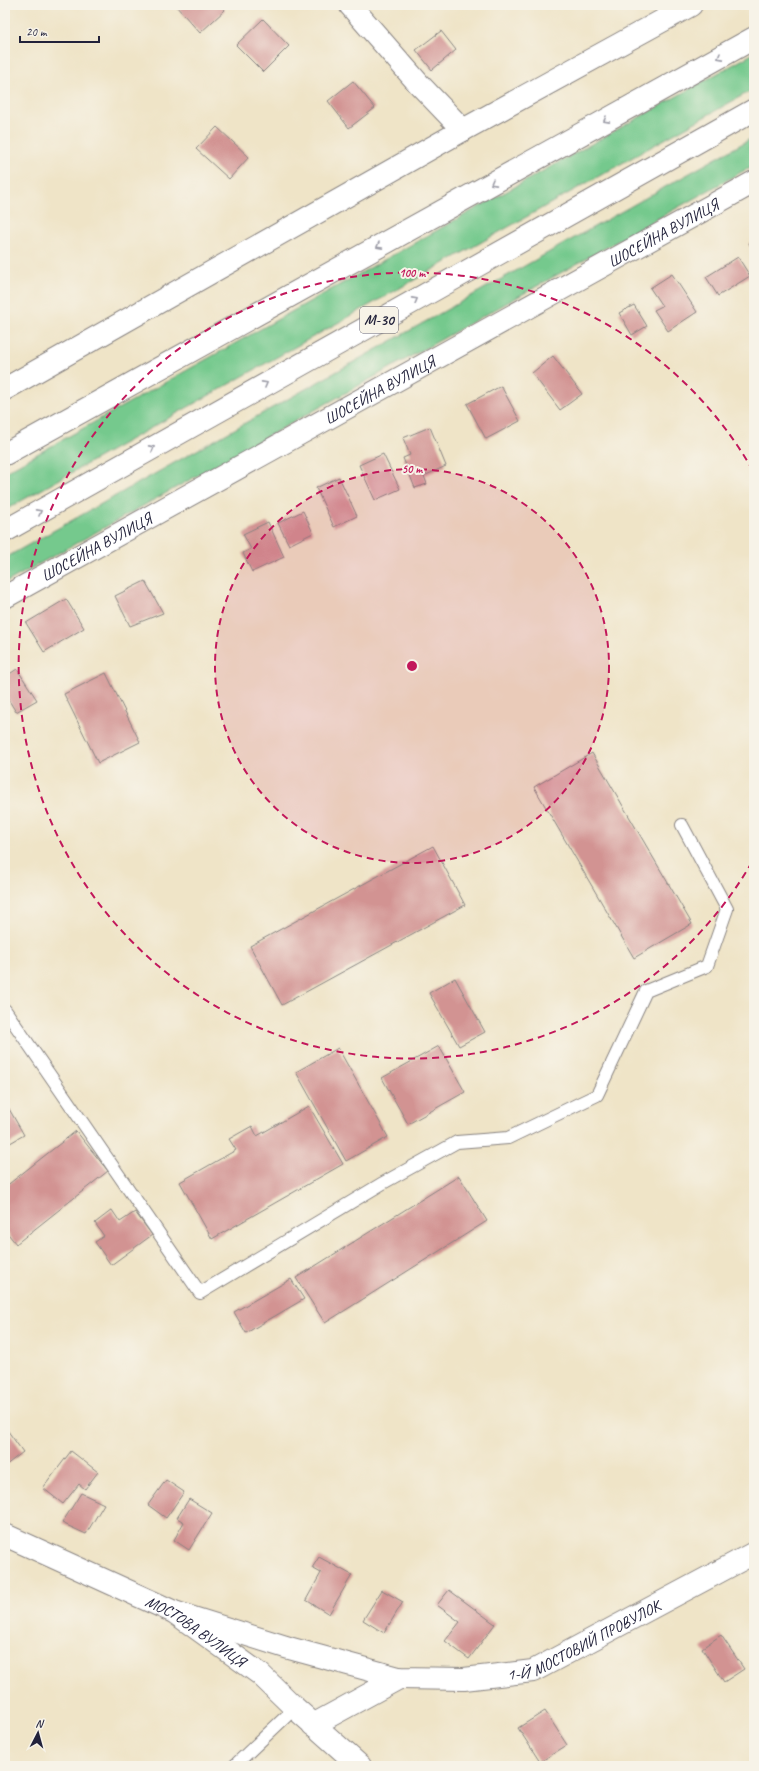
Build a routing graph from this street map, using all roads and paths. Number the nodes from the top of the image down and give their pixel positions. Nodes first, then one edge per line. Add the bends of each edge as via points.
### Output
1 (350, 5) edge
2 (691, 5) edge
3 (754, 38) edge
4 (754, 110) edge
5 (463, 130) junction
6 (754, 182) edge
7 (5, 389) edge
8 (5, 454) edge
9 (5, 531) edge
10 (5, 597) edge
11 (682, 825) dead end
12 (5, 1010) edge
13 (5, 1535) edge
14 (754, 1553) edge
15 (174, 1612) junction
16 (399, 1678) junction
17 (295, 1708) junction
18 (313, 1725) junction
19 (234, 1766) edge
20 (360, 1766) edge

1 - 5 main road
2 - 5 main road
3 -> 8 main road
9 -> 4 main road, М-30
5 - 7 main road
6 - 10 main road, ШОСЕЙНА ВУЛИЦЯ
11 - 12 lane via 727,909 707,966 646,991 597,1095 508,1138 457,1142 200,1293
13 - 15 main road, МОСТОВА ВУЛИЦЯ
14 - 16 main road, 1-Й МОСТОВИЙ ПРОВУЛОК via 533,1671 464,1679
15 - 16 main road, 1-Й МОСТОВИЙ ПРОВУЛОК via 289,1648
15 - 17 main road, МОСТОВА ВУЛИЦЯ via 260,1674
16 - 18 main road
17 - 18 main road, МОСТОВА ВУЛИЦЯ
17 - 19 lane
18 - 20 main road, МОСТОВА ВУЛИЦЯ

